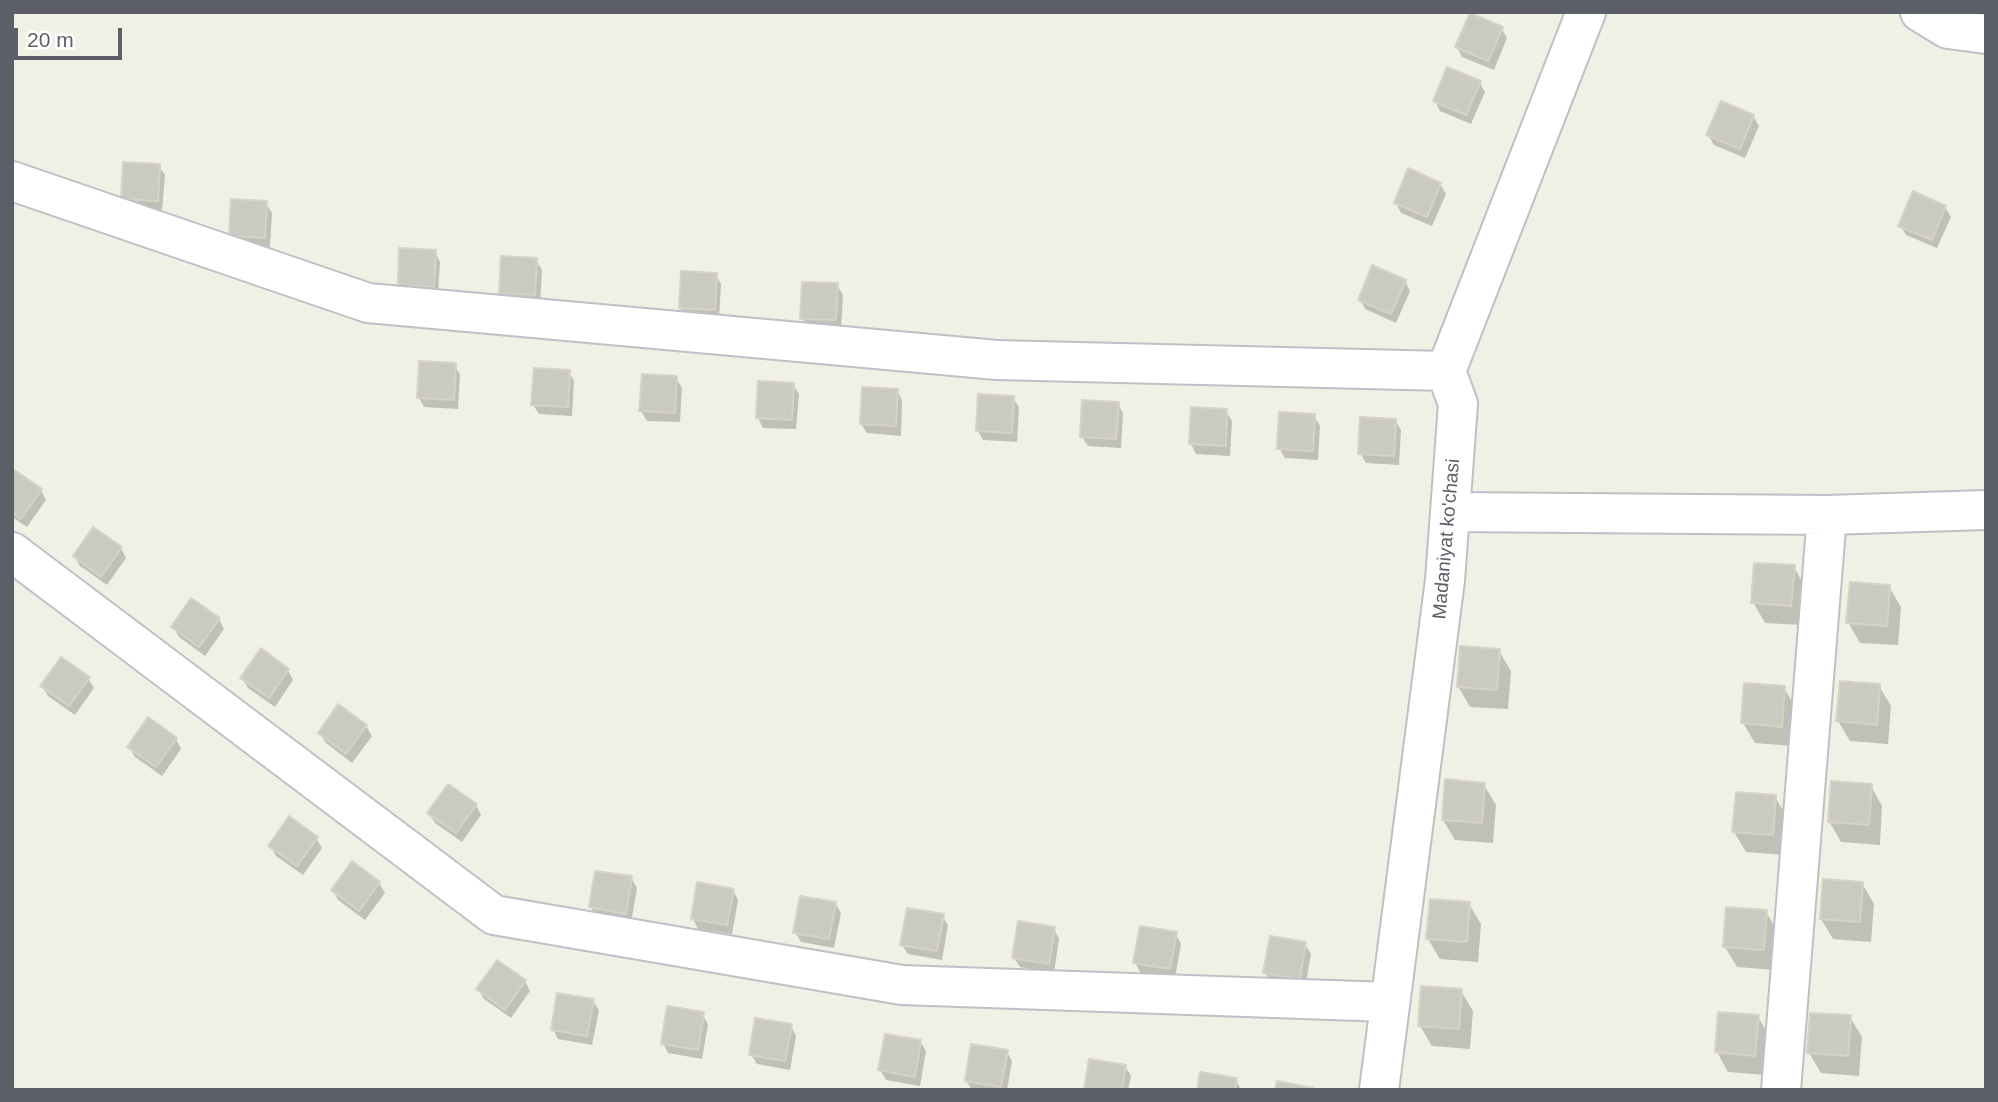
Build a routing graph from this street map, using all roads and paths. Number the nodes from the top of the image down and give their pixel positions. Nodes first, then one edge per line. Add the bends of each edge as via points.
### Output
1 (1586, 12) edge
2 (1920, 12) edge
3 (1986, 34) edge
4 (12, 181) edge
5 (1446, 371) junction
6 (1986, 510) edge
7 (1450, 512) junction
8 (1827, 515) junction
9 (12, 552) edge
10 (1389, 1002) junction
11 (1380, 1090) edge
12 (1781, 1090) edge

1 - 5 street
2 - 3 street via 1948,29
4 - 5 street via 368,303 997,360
5 - 7 street, Madaniyat ko'chasi via 1458,404
6 - 8 street
7 - 8 street
7 - 10 street, Madaniyat ko'chasi
8 - 12 street
9 - 10 street via 494,915 902,985
10 - 11 street, Madaniyat ko'chasi

